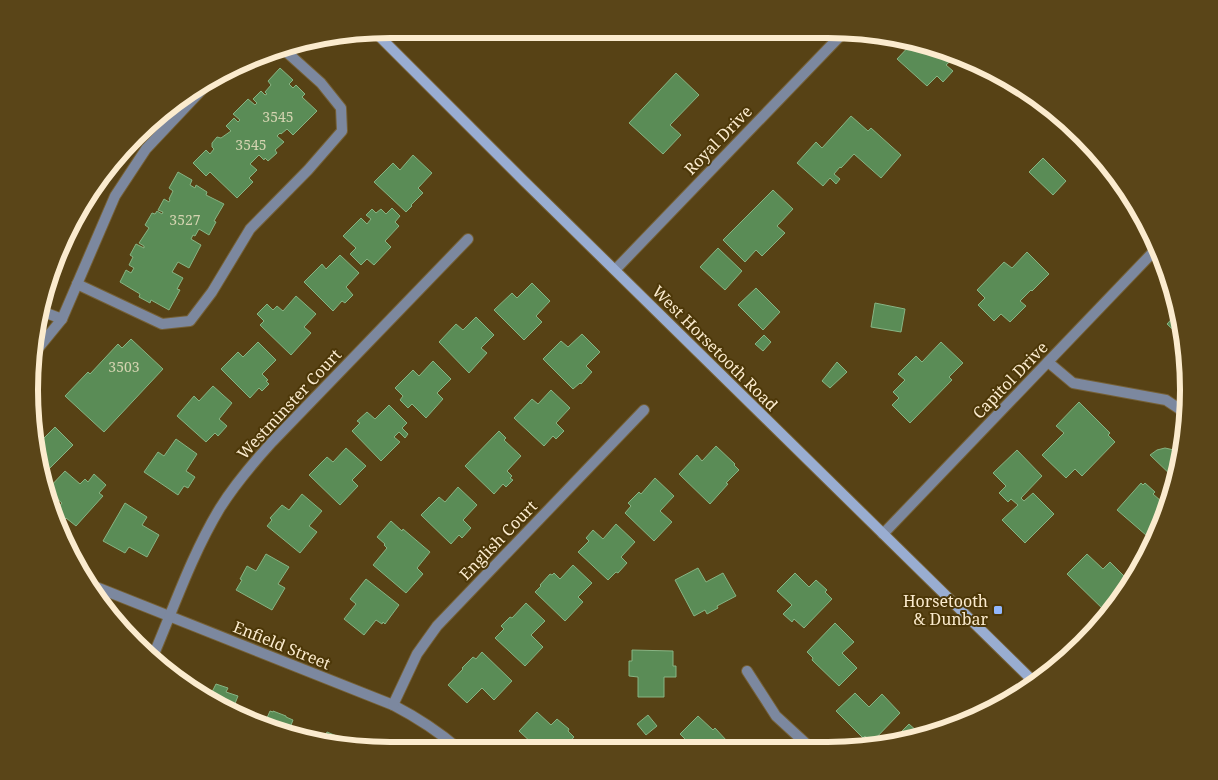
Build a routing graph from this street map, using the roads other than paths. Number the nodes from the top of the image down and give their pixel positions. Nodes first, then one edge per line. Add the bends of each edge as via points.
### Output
1 (381, 38) edge
2 (838, 38) edge
3 (288, 53) edge
4 (196, 96) edge
5 (468, 239) dead end
6 (1153, 252) edge
7 (614, 270) junction
8 (77, 284) junction
9 (46, 313) edge
10 (62, 319) junction
11 (41, 345) edge
12 (1048, 362) junction
13 (1180, 409) edge
14 (644, 410) dead end
15 (883, 534) junction
16 (98, 588) edge
17 (170, 616) junction
18 (155, 652) edge
19 (746, 671) dead end
20 (1030, 679) edge
21 (393, 705) junction
22 (451, 742) edge
23 (804, 742) edge

1 - 7 main road, West Horsetooth Road
2 - 7 street, Royal Drive
3 - 8 street via 321,83 341,108 342,131 250,229 212,292 190,321 162,324
4 - 8 street via 146,149 115,196
5 - 17 street, Westminster Court via 249,468 221,507 197,550
6 - 12 street, Capitol Drive
7 - 15 main road, West Horsetooth Road
8 - 10 street
9 - 10 street
10 - 11 street
12 - 13 street via 1073,383 1166,400
12 - 15 street, Capitol Drive
14 - 21 street, English Court via 437,626 417,654
15 - 20 main road, West Horsetooth Road
16 - 17 street, Enfield Street
17 - 18 street, Westminster Court
17 - 21 street, Enfield Street
19 - 23 street via 776,716
21 - 22 street, Enfield Street

